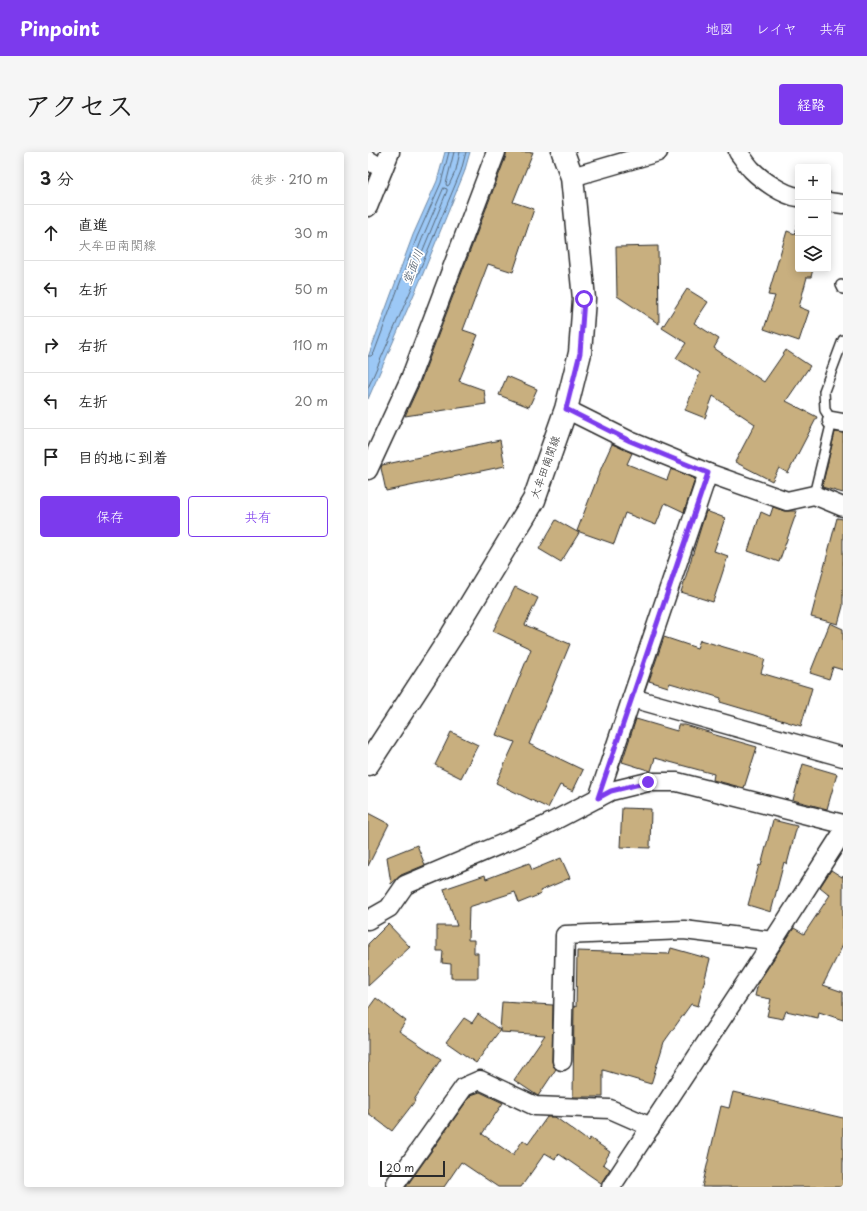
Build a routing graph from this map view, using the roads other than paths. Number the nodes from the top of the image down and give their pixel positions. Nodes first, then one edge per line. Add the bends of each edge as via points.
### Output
1 (390, 152) edge
2 (496, 152) edge
3 (563, 152) edge
4 (658, 152) edge
5 (738, 152) edge
6 (375, 165) edge
7 (572, 177) junction
8 (795, 196) edge
9 (831, 202) edge
10 (843, 204) edge
11 (368, 207) edge
12 (843, 340) edge
13 (566, 409) junction
14 (838, 422) edge
15 (368, 470) edge
16 (708, 473) junction
17 (814, 495) junction
18 (843, 507) edge
19 (632, 698) junction
20 (843, 757) edge
21 (368, 764) edge
22 (598, 798) junction
23 (843, 824) edge
24 (843, 832) edge
25 (368, 920) edge
26 (774, 941) junction
27 (562, 1061) dead end
28 (650, 1127) junction
29 (396, 1183) dead end
30 (611, 1187) edge

1 - 6 street
2 - 15 street via 410,380
3 - 7 main road, 大牟田南関線
4 - 7 street
5 - 8 street via 752,170 772,186
6 - 11 street
7 - 13 main road, 大牟田南関線 via 584,299 580,353
9 - 10 street
12 - 14 lane via 824,391 825,410
13 - 16 street via 630,441
13 - 21 main road, 大牟田南関線 via 534,500 452,635
14 - 17 lane
16 - 17 street via 787,501
16 - 19 street
17 - 18 street
19 - 20 street
19 - 22 street
22 - 23 street via 611,791 648,782 677,782
22 - 25 street via 544,826 405,885 389,908
24 - 26 street
26 - 27 street via 684,930 565,935
26 - 28 street
28 - 29 street via 610,1109 535,1106 480,1080 464,1087
28 - 30 street

